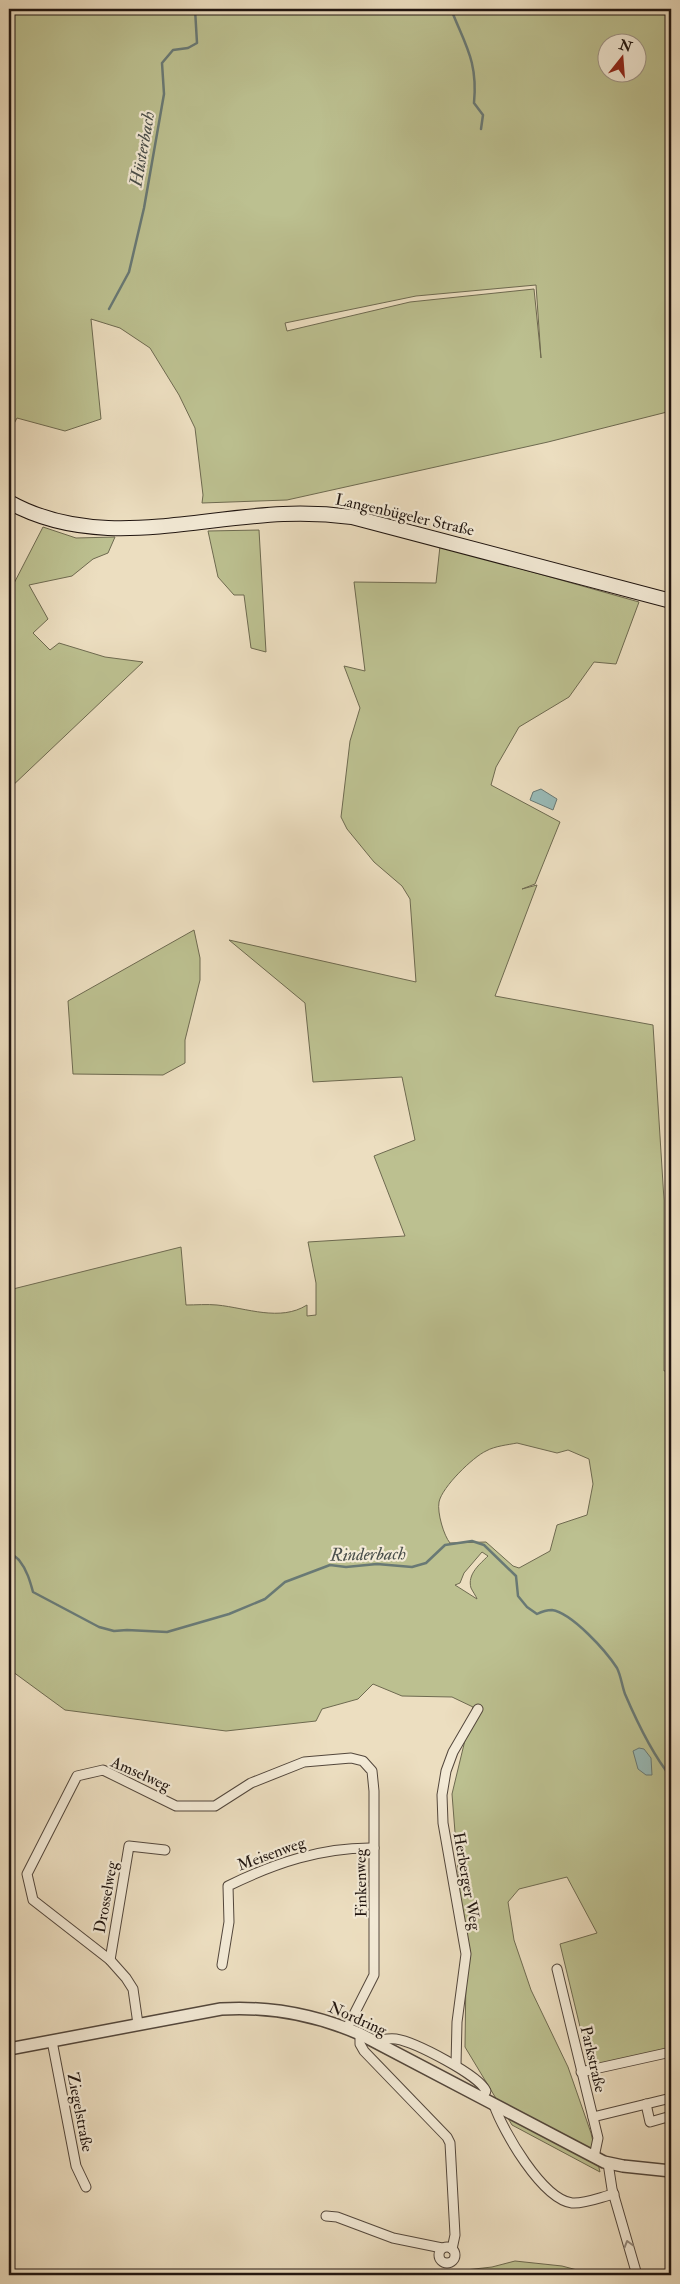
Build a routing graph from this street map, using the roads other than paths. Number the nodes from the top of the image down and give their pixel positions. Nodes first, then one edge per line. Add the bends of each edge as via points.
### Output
1 (9, 502) edge
2 (671, 601) edge
3 (478, 1709) dead end
4 (338, 1759) joint
5 (374, 1848) junction
6 (165, 1850) dead end
7 (110, 1960) junction
8 (222, 1965) dead end
9 (558, 1969) dead end
10 (138, 2024) junction
11 (347, 2028) junction
12 (360, 2034) junction
13 (372, 2040) junction
14 (52, 2041) junction
15 (9, 2049) edge
16 (671, 2052) edge
17 (456, 2065) junction
18 (581, 2072) junction
19 (482, 2098) junction
20 (671, 2098) edge
21 (646, 2104) junction
22 (494, 2105) junction
23 (671, 2116) edge
24 (593, 2117) junction
25 (594, 2157) junction
26 (608, 2163) junction
27 (671, 2171) edge
28 (86, 2186) dead end
29 (614, 2194) junction
30 (326, 2216) dead end
31 (442, 2248) junction
32 (452, 2248) junction
33 (637, 2275) edge

1 - 2 main road, Langenbügeler Straße via 40,516 84,527 126,530 282,514 320,513 352,517
3 - 17 street, Herberger Weg via 453,1752 442,1795 444,1831 466,1954
4 - 5 street, Finkenweg via 363,1761 372,1772
4 - 7 street, Amselweg via 304,1762 278,1771 251,1783 215,1806 176,1806 103,1770 77,1776 27,1874 34,1900
5 - 8 street, Meisenweg via 326,1850 288,1861 228,1886 229,1922
5 - 11 street, Finkenweg via 374,1975
6 - 7 street, Drosselweg via 129,1846
7 - 10 street, Amselweg via 133,1989
9 - 18 street, Parkstraße
10 - 11 street, Nordring via 245,2007 296,2012
10 - 14 street, Nordring
11 - 12 street, Nordring
12 - 13 street, Nordring
12 - 32 street via 364,2051 450,2143 455,2235
13 - 17 street via 400,2040
13 - 19 street, Nordring
14 - 15 street, Nordring
14 - 28 street, Ziegelstraße via 76,2166
16 - 18 street
17 - 19 street via 483,2085 486,2091
18 - 24 street, Parkstraße
19 - 22 street, Nordring
20 - 21 street
21 - 23 street via 650,2122
21 - 24 street
22 - 25 street, Nordring
22 - 29 street via 503,2127 535,2175 556,2196 580,2203
24 - 25 street, Parkstraße via 598,2138
25 - 26 street, Nordring
26 - 27 street, Nordring
26 - 29 street
33 -> 29 street
30 - 31 street via 410,2243
31 - 32 street
31 - 32 street via 439,2257 446,2263 454,2258

